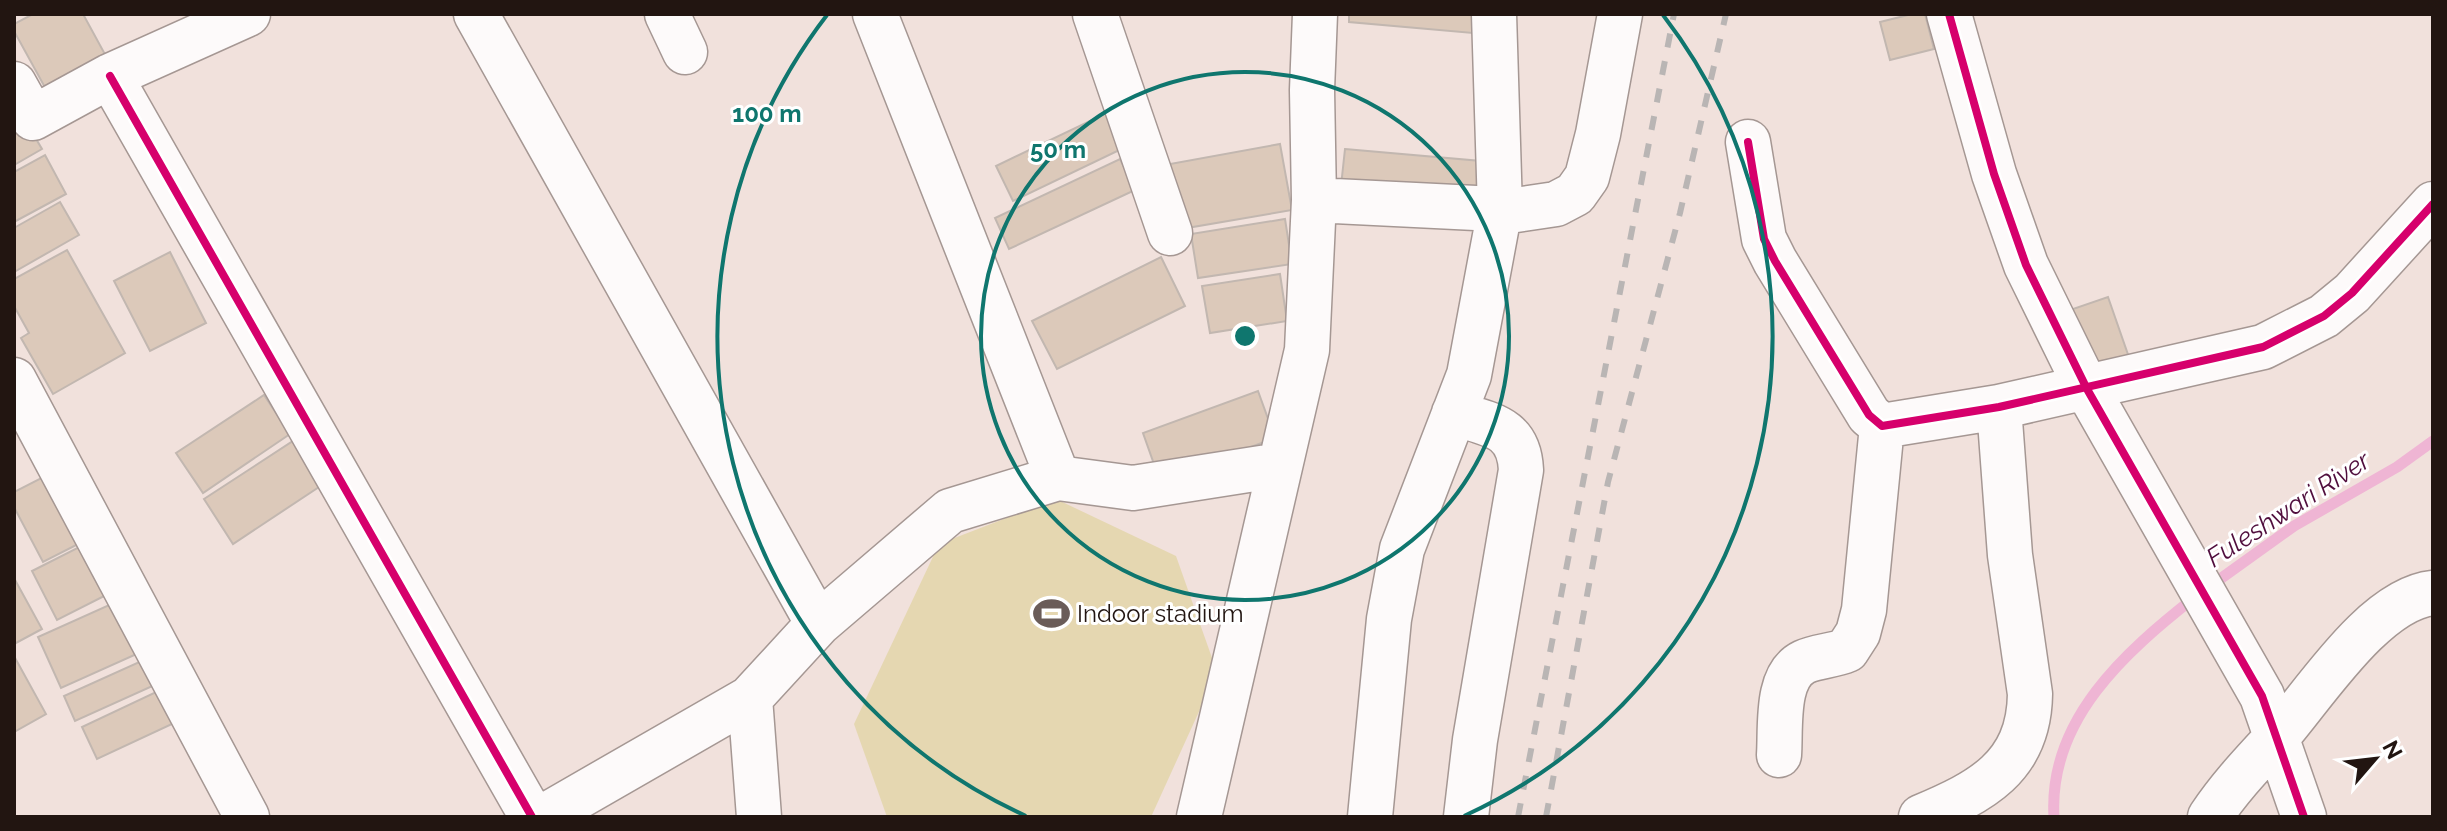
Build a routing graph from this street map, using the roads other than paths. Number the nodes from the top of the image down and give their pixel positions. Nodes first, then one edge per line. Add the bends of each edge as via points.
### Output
1 (248, 14) edge
2 (476, 14) edge
3 (875, 14) edge
4 (1095, 14) edge
5 (1315, 14) edge
6 (1494, 14) edge
7 (1620, 14) edge
8 (1949, 14) edge
9 (110, 76) junction
10 (14, 84) edge
11 (1748, 142) dead end
12 (1314, 200) junction
13 (2433, 204) edge
14 (1500, 209) junction
15 (1170, 233) dead end
16 (14, 380) edge
17 (2087, 389) junction
18 (1999, 407) junction
19 (1454, 413) junction
20 (1882, 426) junction
21 (1280, 465) junction
22 (1058, 478) junction
23 (2433, 593) edge
24 (818, 624) junction
25 (750, 698) junction
26 (2278, 736) junction
27 (1779, 755) dead end
28 (247, 817) edge
29 (532, 817) edge
30 (543, 817) edge
31 (759, 817) edge
32 (1199, 817) edge
33 (1370, 817) edge
34 (1466, 817) edge
35 (1921, 817) edge
36 (2210, 817) edge
37 (2304, 817) edge

1 - 9 street
2 - 24 street
3 - 22 street
4 - 15 street
5 - 12 street
6 - 14 street
7 - 14 street via 1587,177 1575,194 1556,204
8 - 17 street via 2026,265
9 - 10 street via 33,118
9 - 29 street
11 - 20 street via 1764,239 1869,415
12 - 14 street
12 - 21 street via 1307,350
13 - 17 street via 2352,293 2293,334 2231,356
14 - 19 street via 1469,375
16 - 28 street
17 - 18 street
17 - 26 street via 2262,696
18 - 20 street
18 - 35 street via 2030,717 1997,777 1975,794
19 - 33 street via 1402,549 1389,619
19 - 34 street via 1502,429 1520,451 1521,470
20 - 27 street via 1858,633 1847,650 1806,660 1791,670
21 - 22 street via 1133,488
21 - 32 street
22 - 24 street via 950,511
23 - 26 street via 2411,598 2382,619 2325,673
24 - 25 street
25 - 30 street
25 - 31 street
26 - 36 street
26 - 37 street

